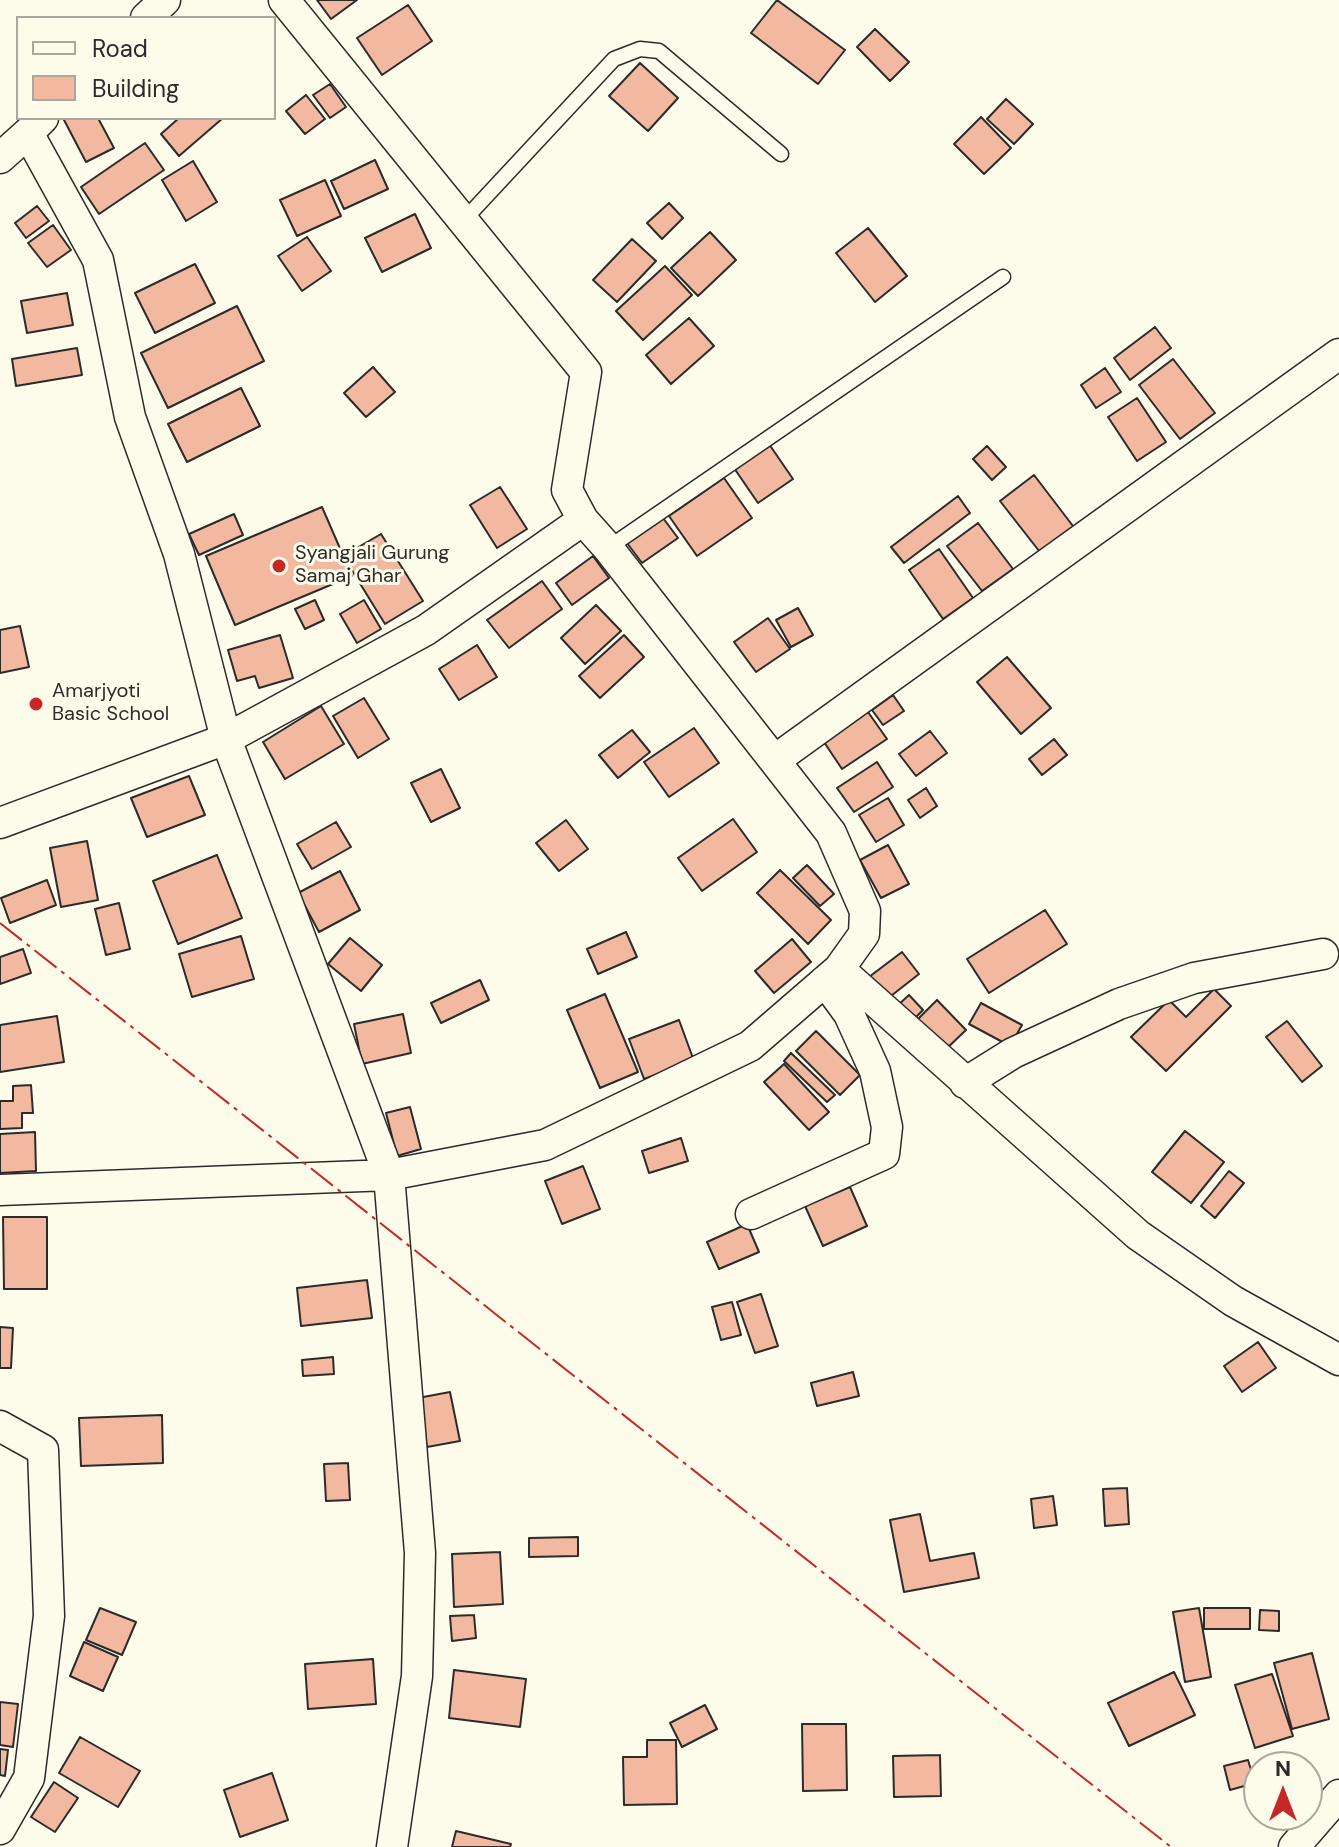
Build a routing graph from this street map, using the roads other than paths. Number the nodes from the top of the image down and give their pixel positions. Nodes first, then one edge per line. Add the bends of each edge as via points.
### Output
1 (165, 0) edge
2 (284, 0) edge
3 (148, 16) edge
4 (36, 125) edge
5 (781, 154) dead end
6 (0, 158) edge
7 (464, 220) junction
8 (1003, 277) dead end
9 (1339, 354) edge
10 (583, 520) junction
11 (608, 548) junction
12 (226, 739) junction
13 (775, 760) junction
14 (0, 823) edge
15 (1323, 954) dead end
16 (832, 975) junction
17 (965, 1083) junction
18 (389, 1175) junction
19 (0, 1190) edge
20 (751, 1214) dead end
21 (1339, 1360) edge
22 (0, 1426) edge
23 (1339, 1795) edge
24 (0, 1829) edge
25 (392, 1847) edge
26 (1294, 1847) edge

1 - 3 street
2 - 7 street
4 - 6 street
4 - 12 street via 98,260 130,417 179,554
5 - 7 lane via 659,51 640,49 614,59
7 - 10 street via 586,372 567,490
8 - 11 lane
9 - 13 street
10 - 11 street
10 - 12 street via 426,630
11 - 13 street
12 - 14 street
12 - 18 street
13 - 16 street via 831,833 865,911 864,934
15 - 17 street via 1194,978 1119,1004 1013,1053
16 - 17 street
16 - 18 street via 750,1046 545,1145
16 - 20 street via 875,1071 887,1127 884,1154
17 - 21 street via 1138,1235 1233,1301
18 - 19 street
18 - 25 street via 420,1553 417,1676
22 - 24 street via 43,1450 49,1616 29,1778
23 - 26 street

